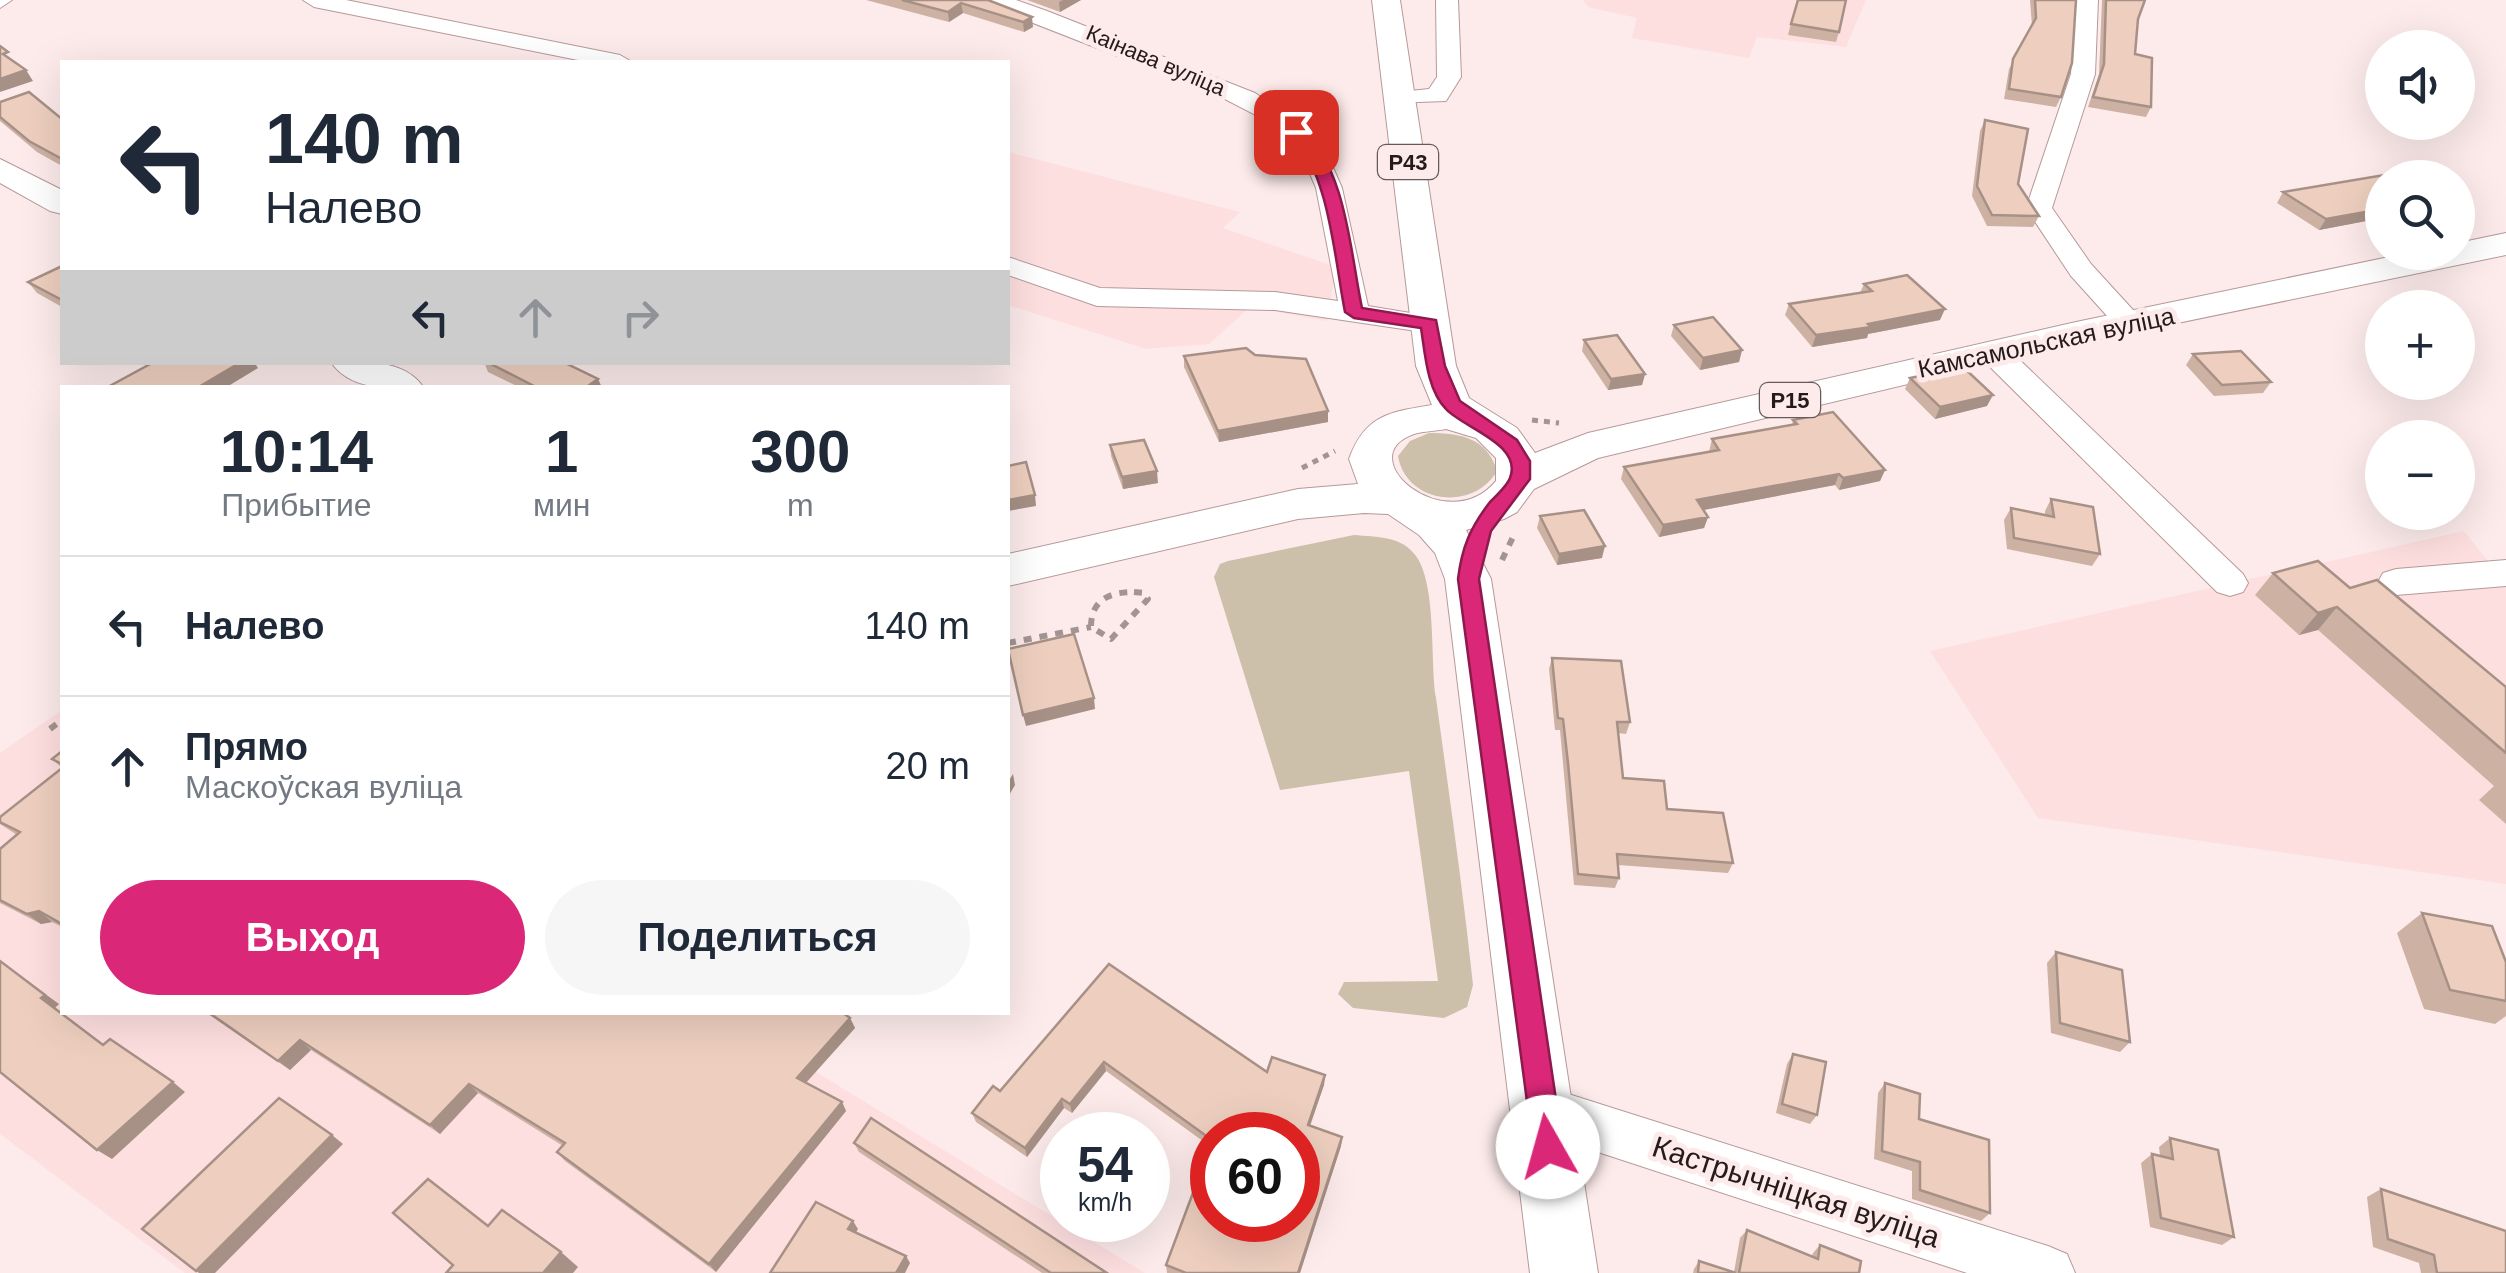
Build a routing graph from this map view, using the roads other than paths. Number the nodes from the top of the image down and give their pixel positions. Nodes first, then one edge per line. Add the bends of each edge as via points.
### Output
1 (314, 0) edge
2 (995, 0) edge
3 (1386, 0) edge
4 (1447, 0) edge
5 (2086, 0) edge
6 (610, 60) edge
7 (1400, 98) junction
8 (0, 169) edge
9 (60, 203) edge
10 (2506, 244) edge
11 (1010, 267) edge
12 (1354, 312) junction
13 (2130, 322) junction
14 (1430, 324) junction
15 (1993, 352) junction
16 (356, 365) edge
17 (1436, 366) junction
18 (398, 385) edge
19 (1494, 422) junction
20 (1579, 435) junction
21 (1368, 442) junction
22 (1512, 491) junction
23 (1298, 504) junction
24 (1404, 505) junction
25 (1010, 570) edge
26 (2506, 573) edge
27 (1468, 579) junction
28 (2396, 582) dead end
29 (2230, 583) dead end
30 (1543, 1110) junction
31 (1564, 1273) edge
32 (2048, 1273) edge

1 - 6 street
2 - 12 street, Каінава вуліца via 1232,91 1281,118 1311,146 1331,197
3 - 7 main road, Р43
4 - 7 street via 1449,77 1436,96
5 - 13 street via 2083,74 2039,208 2081,270
7 - 14 main road, Р43
8 - 9 main road
10 - 13 main road, Камсамольская вуліца / Р15
11 - 12 street via 1098,297 1276,301
12 - 14 street
13 - 15 main road, Камсамольская вуліца / Р15
14 - 17 main road, Р43
15 - 20 main road, Камсамольская вуліца / Р15
15 - 29 street
16 - 18 main road
17 - 19 main road, Р43 via 1452,405
17 - 21 main road via 1416,408
19 - 20 main road, Камсамольская вуліца / Р15 via 1552,446
19 - 21 main road via 1420,417
19 - 22 main road, Р43 via 1520,461
20 - 22 main road, Камсамольская вуліца / Р15
21 - 23 main road via 1346,478
21 - 24 main road via 1377,486
22 - 24 main road via 1478,514 1446,516
22 - 27 main road via 1481,528
23 - 24 main road via 1364,498
23 - 25 main road
24 - 27 main road via 1459,549
26 - 28 street
27 - 30 main road
30 - 31 main road
30 - 32 street, Кастрычніцкая вуліца

